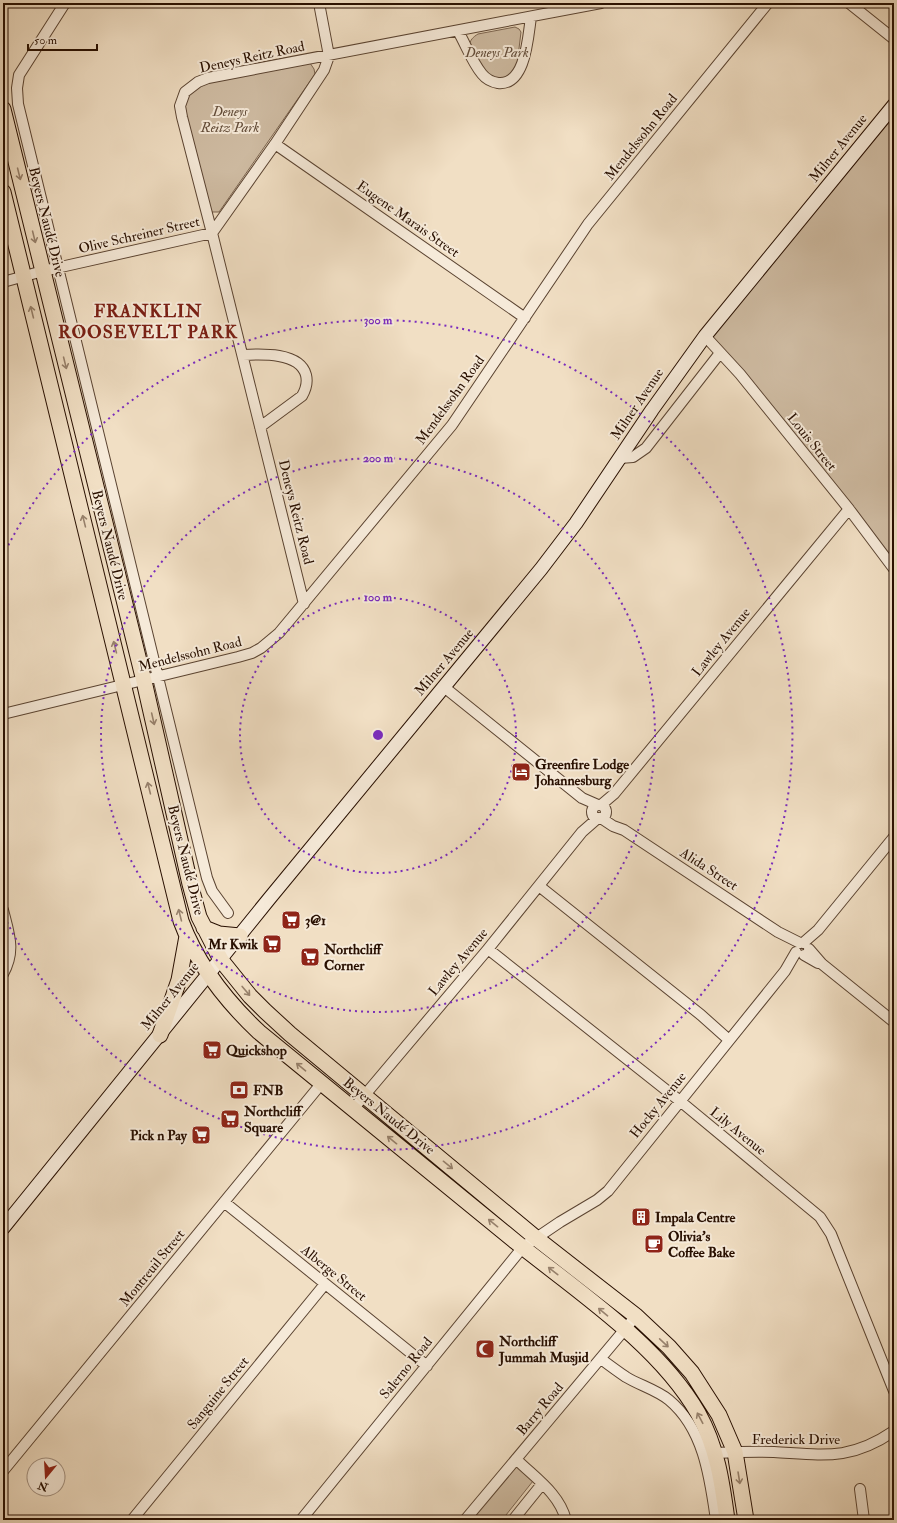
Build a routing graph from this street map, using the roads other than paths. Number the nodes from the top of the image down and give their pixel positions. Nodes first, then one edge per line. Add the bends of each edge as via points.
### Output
1 (66, 3) edge
2 (319, 3) edge
3 (601, 3) edge
4 (768, 3) edge
5 (849, 3) edge
6 (531, 17) junction
7 (458, 31) junction
8 (894, 39) edge
9 (329, 56) junction
10 (894, 105) edge
11 (3, 109) edge
12 (275, 144) junction
13 (3, 192) edge
14 (212, 233) junction
15 (59, 268) junction
16 (43, 271) junction
17 (23, 276) junction
18 (3, 282) edge
19 (525, 318) junction
20 (705, 336) junction
21 (720, 353) junction
22 (242, 355) junction
23 (260, 427) junction
24 (620, 458) junction
25 (849, 508) junction
26 (894, 570) edge
27 (304, 604) junction
28 (158, 676) junction
29 (144, 681) junction
30 (124, 685) junction
31 (444, 687) junction
32 (3, 714) edge
33 (599, 812) junction
34 (894, 838) edge
35 (539, 886) junction
36 (3, 910) edge
37 (228, 913) dead end
38 (204, 928) junction
39 (187, 936) junction
40 (240, 936) junction
41 (488, 949) junction
42 (802, 949) junction
43 (221, 960) junction
44 (3, 974) edge
45 (208, 975) junction
46 (894, 1022) edge
47 (160, 1035) junction
48 (729, 1040) junction
49 (321, 1084) junction
50 (363, 1096) junction
51 (680, 1101) junction
52 (353, 1109) junction
53 (224, 1202) junction
54 (3, 1228) edge
55 (536, 1238) junction
56 (523, 1247) junction
57 (325, 1284) junction
58 (636, 1316) junction
59 (625, 1330) junction
60 (601, 1358) junction
61 (427, 1366) junction
62 (894, 1391) edge
63 (894, 1431) edge
64 (735, 1452) junction
65 (715, 1453) junction
66 (516, 1459) junction
67 (3, 1470) edge
68 (542, 1484) junction
69 (860, 1489) dead end
70 (132, 1520) edge
71 (301, 1520) edge
72 (465, 1520) edge
73 (513, 1520) edge
74 (566, 1520) edge
75 (716, 1520) edge
76 (727, 1520) edge
77 (746, 1520) edge
78 (864, 1520) edge

1 - 15 street, Beyers Naudé Drive via 22,70 17,88 18,104
2 - 9 street
3 - 6 street, Deneys Reitz Road
4 - 19 street, Mendelssohn Road via 588,224
5 - 8 street
6 - 7 street, Deneys Reitz Road
6 - 7 street via 523,63 516,76 506,82 494,82 483,76
7 - 9 street, Deneys Reitz Road
9 - 12 street via 321,75
9 - 14 street, Deneys Reitz Road via 208,78 185,92 180,106 182,117
10 - 20 main road, Milner Avenue
11 -> 16 main road, Beyers Naudé Drive
12 - 14 street
12 - 19 street, Eugene Marais Street
13 - 17 main road, Beyers Naudé Drive
14 - 15 street, Olive Schreiner Street
14 - 22 street, Deneys Reitz Road
15 - 16 street, Olive Schreiner Street
15 - 28 street, Beyers Naudé Drive
16 - 17 street, Olive Schreiner Street
16 -> 29 main road, Beyers Naudé Drive
17 - 18 street, Olive Schreiner Street
30 -> 17 main road, Beyers Naudé Drive
19 - 27 street, Mendelssohn Road via 452,425
20 - 21 street, Louis Street
20 - 24 main road, Milner Avenue
21 - 24 street via 646,448 633,457
21 - 25 street, Louis Street
22 - 23 street, Deneys Reitz Road
22 - 23 street via 260,354 290,359 301,365 306,377 302,396
23 - 27 street, Deneys Reitz Road
24 - 31 main road, Milner Avenue via 541,569
25 - 26 street, Louis Street
25 - 33 street, Lawley Avenue
27 - 28 street, Mendelssohn Road via 275,637 252,653
28 - 29 street, Mendelssohn Road
28 - 37 street, Beyers Naudé Drive via 207,878 212,891
29 - 30 street, Mendelssohn Road
29 -> 38 main road, Beyers Naudé Drive via 190,884
30 - 32 street, Mendelssohn Road
39 -> 30 main road, Beyers Naudé Drive via 181,921
31 - 33 street, Alida Street via 582,798 584,803
31 - 40 main road, Milner Avenue
33 - 35 street, Lawley Avenue
33 - 42 street, Alida Street
34 - 42 street, Hocky Avenue
35 - 41 street, Lawley Avenue
35 - 48 street
36 - 44 street via 11,947 10,961
38 - 40 main road via 219,934
38 - 43 main road, Beyers Naudé Drive
39 - 45 main road, Beyers Naudé Drive
39 - 47 main road via 179,980
40 - 43 main road, Milner Avenue
41 - 50 street, Lawley Avenue
41 - 51 street, Lily Avenue
42 - 46 street, Alida Street
42 - 48 street, Hocky Avenue
43 - 45 main road, Milner Avenue
43 -> 50 main road, Beyers Naudé Drive via 265,1011
45 - 47 main road, Milner Avenue
49 -> 45 main road, Beyers Naudé Drive via 246,1020
47 - 54 main road, Milner Avenue
48 - 51 street, Hocky Avenue
49 - 52 main road, Beyers Naudé Drive
49 - 53 street, Montreuil Street
50 - 52 street, Lawley Avenue
50 -> 55 main road, Beyers Naudé Drive
51 - 55 street, Hocky Avenue via 603,1196
51 - 62 street, Lily Avenue via 813,1209 825,1222
56 -> 52 main road, Beyers Naudé Drive
53 - 57 street, Alberge Street
53 - 67 street, Montreuil Street
55 - 56 street, Salerno Road
55 - 58 main road, Beyers Naudé Drive
59 -> 56 main road, Beyers Naudé Drive
56 - 61 street, Salerno Road
57 - 61 street, Alberge Street
57 - 70 street, Sanguine Street
58 - 59 street, Barry Road
58 -> 64 main road, Beyers Naudé Drive via 692,1373 719,1415
59 - 60 street, Barry Road
65 -> 59 main road, Beyers Naudé Drive via 697,1412 682,1390 656,1358
60 - 66 street, Barry Road
60 - 75 street via 626,1377 668,1399 687,1420 707,1466
61 - 71 street, Salerno Road
63 - 64 street, Frederick Drive via 868,1446 844,1454
64 - 65 street, Frederick Drive
64 -> 77 main road, Beyers Naudé Drive
65 - 76 main road, Beyers Naudé Drive
66 - 68 street
66 - 72 street, Barry Road
68 - 73 street
68 - 74 street via 555,1496
69 - 78 street

